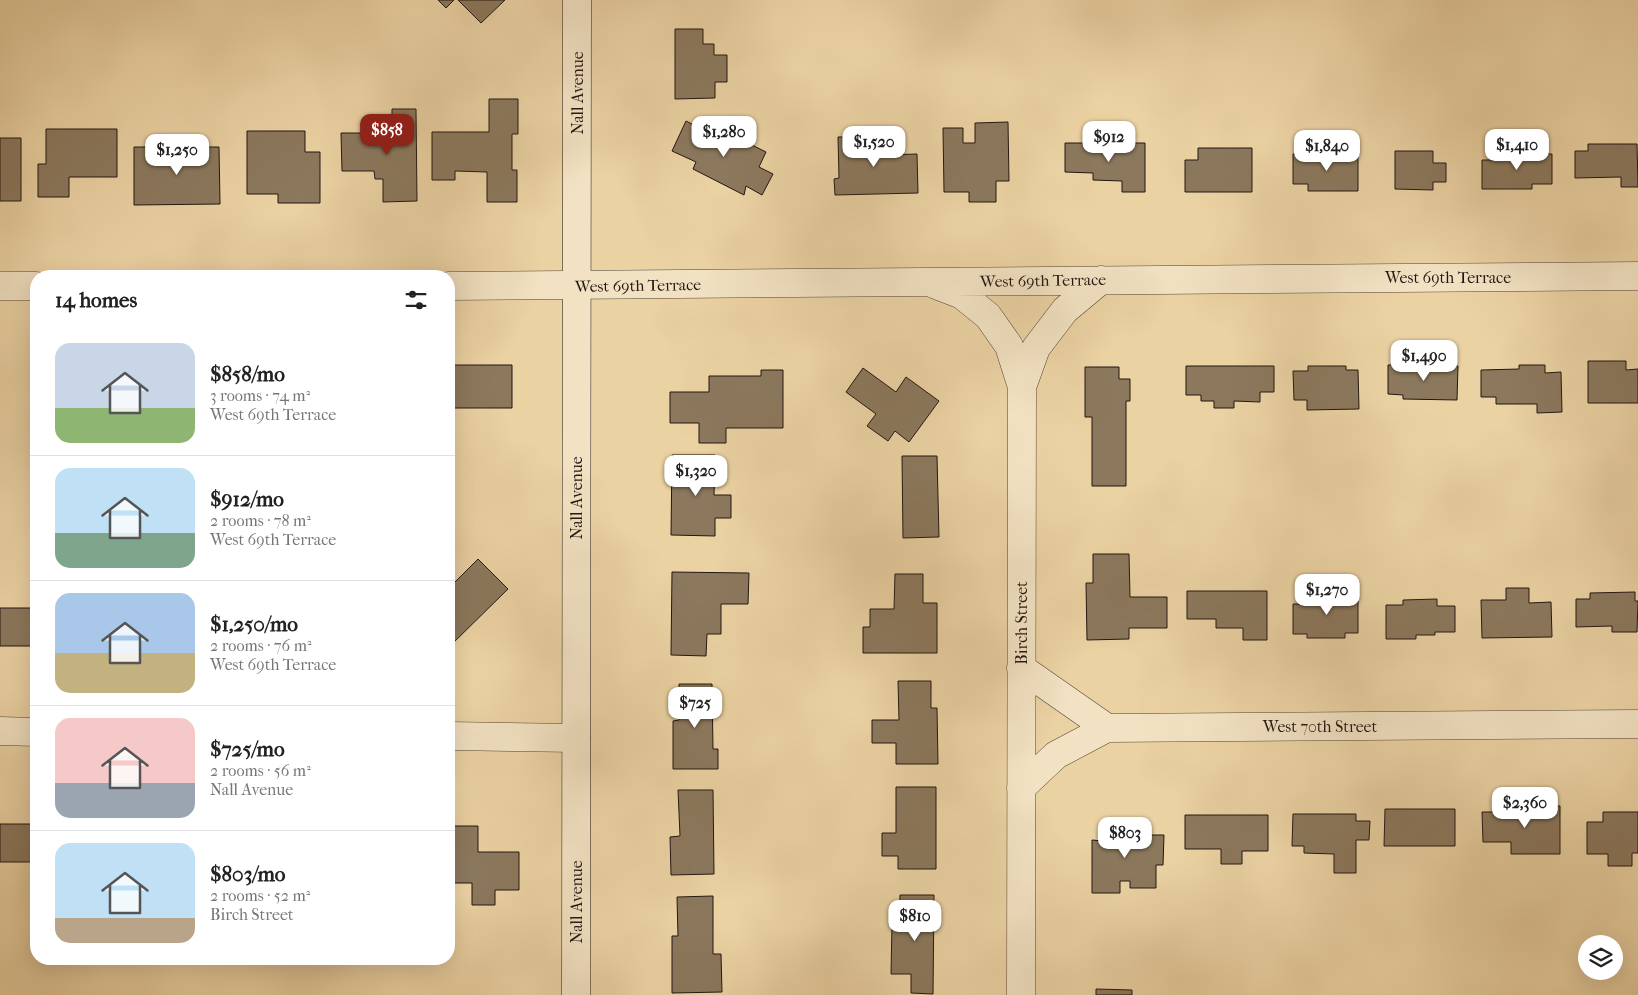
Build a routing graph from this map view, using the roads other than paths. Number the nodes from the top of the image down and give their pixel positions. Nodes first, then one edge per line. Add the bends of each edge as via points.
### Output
1 (576, 0) edge
2 (1638, 276) edge
3 (1101, 280) junction
4 (926, 282) junction
5 (0, 286) edge
6 (30, 286) edge
7 (455, 286) edge
8 (576, 286) junction
9 (1022, 387) junction
10 (1021, 668) junction
11 (1638, 724) edge
12 (1107, 728) junction
13 (0, 731) edge
14 (30, 732) edge
15 (455, 736) edge
16 (576, 738) junction
17 (1020, 788) junction
18 (576, 995) edge
19 (1020, 995) edge

1 - 8 street, Nall Avenue
2 - 3 street, West 69th Terrace
3 - 4 street, West 69th Terrace
3 - 9 street, Birch Street via 1065,310 1036,348
4 - 8 street, West 69th Terrace
4 - 9 street via 962,295 988,316 1009,346
5 - 6 street
7 - 8 street, West 69th Terrace
8 - 16 street, Nall Avenue
9 - 10 street, Birch Street
10 - 12 street
10 - 17 street, Birch Street
11 - 12 street, West 70th Street
12 - 17 street via 1056,754
13 - 14 street
15 - 16 street
16 - 18 street, Nall Avenue
17 - 19 street, Birch Street

